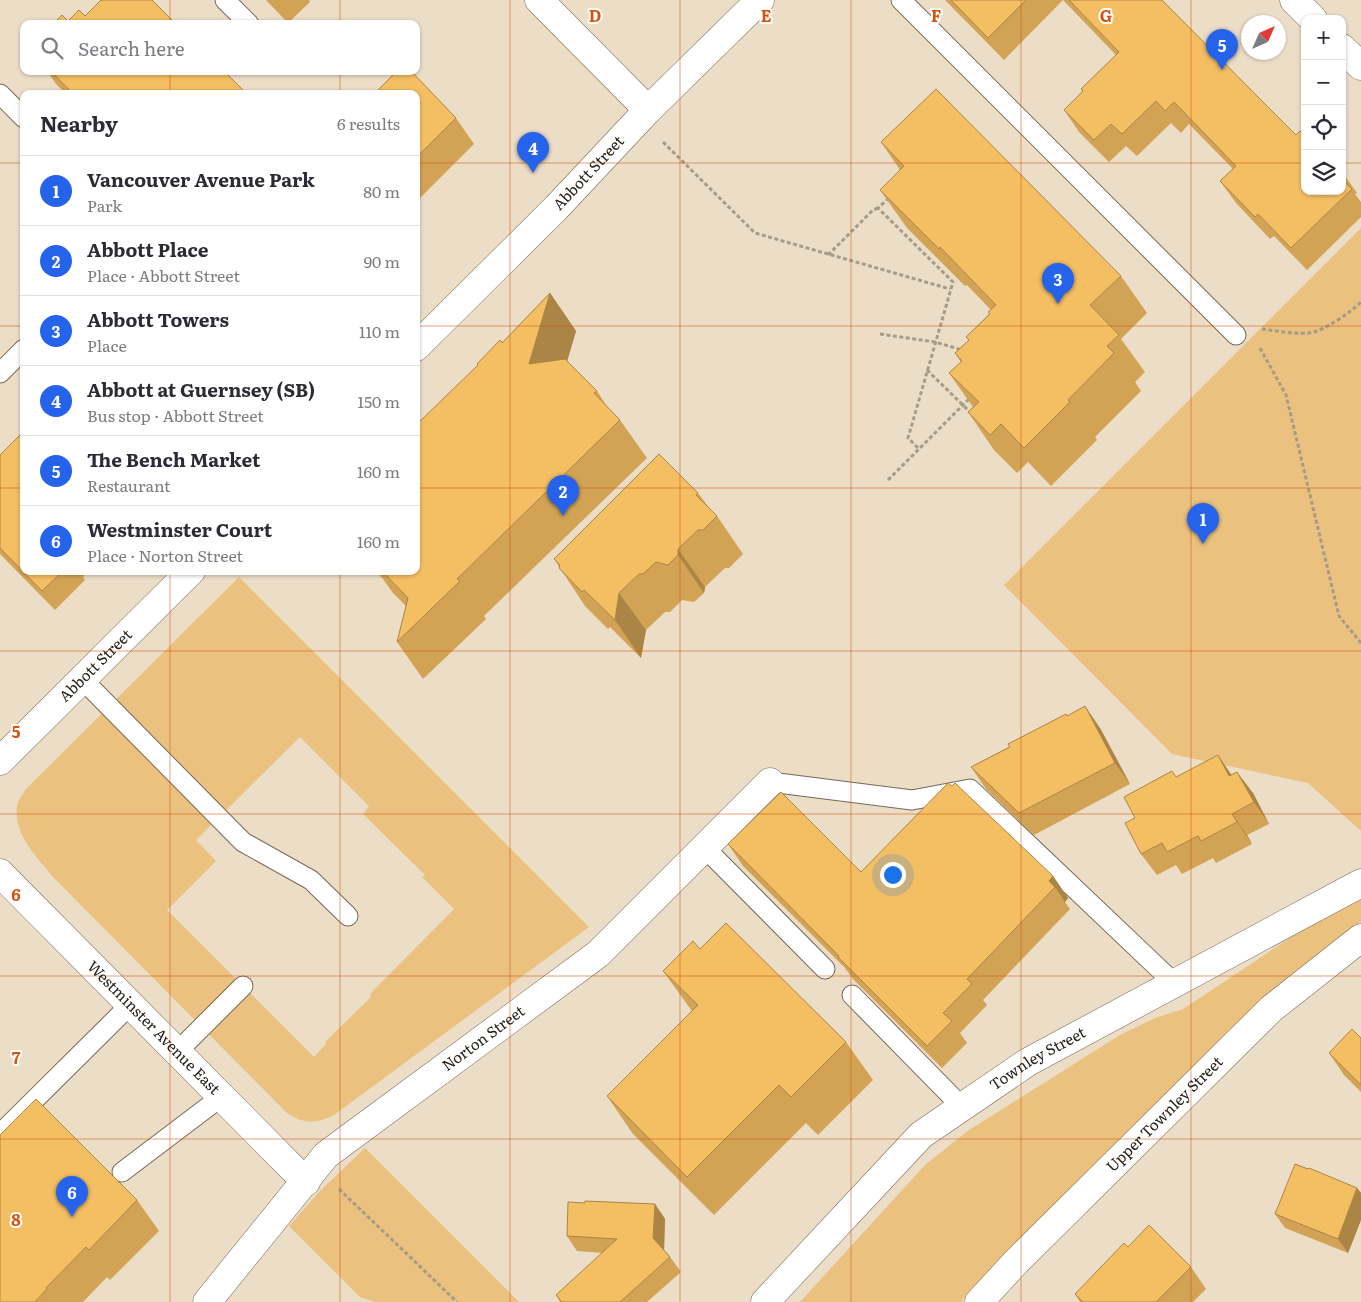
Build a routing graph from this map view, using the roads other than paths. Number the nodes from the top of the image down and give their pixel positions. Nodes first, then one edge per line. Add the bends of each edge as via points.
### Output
1 (225, 0) edge
2 (539, 0) edge
3 (760, 0) edge
4 (901, 0) edge
5 (1294, 0) edge
6 (1309, 15) edge
7 (245, 20) edge
8 (1346, 52) edge
9 (1361, 66) edge
10 (0, 94) edge
11 (20, 114) edge
12 (644, 114) junction
13 (1242, 331) road end
14 (420, 343) edge
15 (20, 353) edge
16 (0, 373) edge
17 (187, 575) edge
18 (82, 679) junction
19 (0, 761) edge
20 (770, 782) joint
21 (704, 847) junction
22 (0, 873) edge
23 (1361, 883) edge
24 (348, 916) dead end
25 (1361, 938) edge
26 (825, 969) edge
27 (1174, 983) junction
28 (243, 986) dead end
29 (852, 995) edge
30 (130, 1004) junction
31 (177, 1052) junction
32 (221, 1096) junction
33 (962, 1107) junction
34 (0, 1134) edge
35 (122, 1172) dead end
36 (311, 1175) junction
37 (207, 1302) edge
38 (765, 1302) edge
39 (979, 1302) edge

1 - 7 lane
2 - 12 street
3 - 12 street, Abbott Street
4 - 13 lane
5 - 6 street
8 - 9 street
10 - 11 lane
12 - 14 street, Abbott Street via 556,208
15 - 16 lane
17 - 18 street, Abbott Street
18 - 19 street, Abbott Street
18 - 24 lane via 243,842 311,880
20 - 21 street, Norton Street
20 - 27 lane via 912,800 970,789
21 - 26 lane
21 - 36 street, Norton Street via 598,954 326,1155
22 - 30 street, Westminster Avenue East
23 - 27 street, Townley Street
25 - 39 street, Upper Townley Street via 1271,1009
27 - 33 street, Townley Street via 1028,1062
28 - 31 lane
29 - 33 lane
30 - 31 street, Westminster Avenue East
30 - 34 lane
31 - 32 street, Westminster Avenue East
32 - 35 lane
32 - 36 street, Westminster Avenue East
33 - 38 street, Townley Street via 921,1135
36 - 37 street, Norton Street

